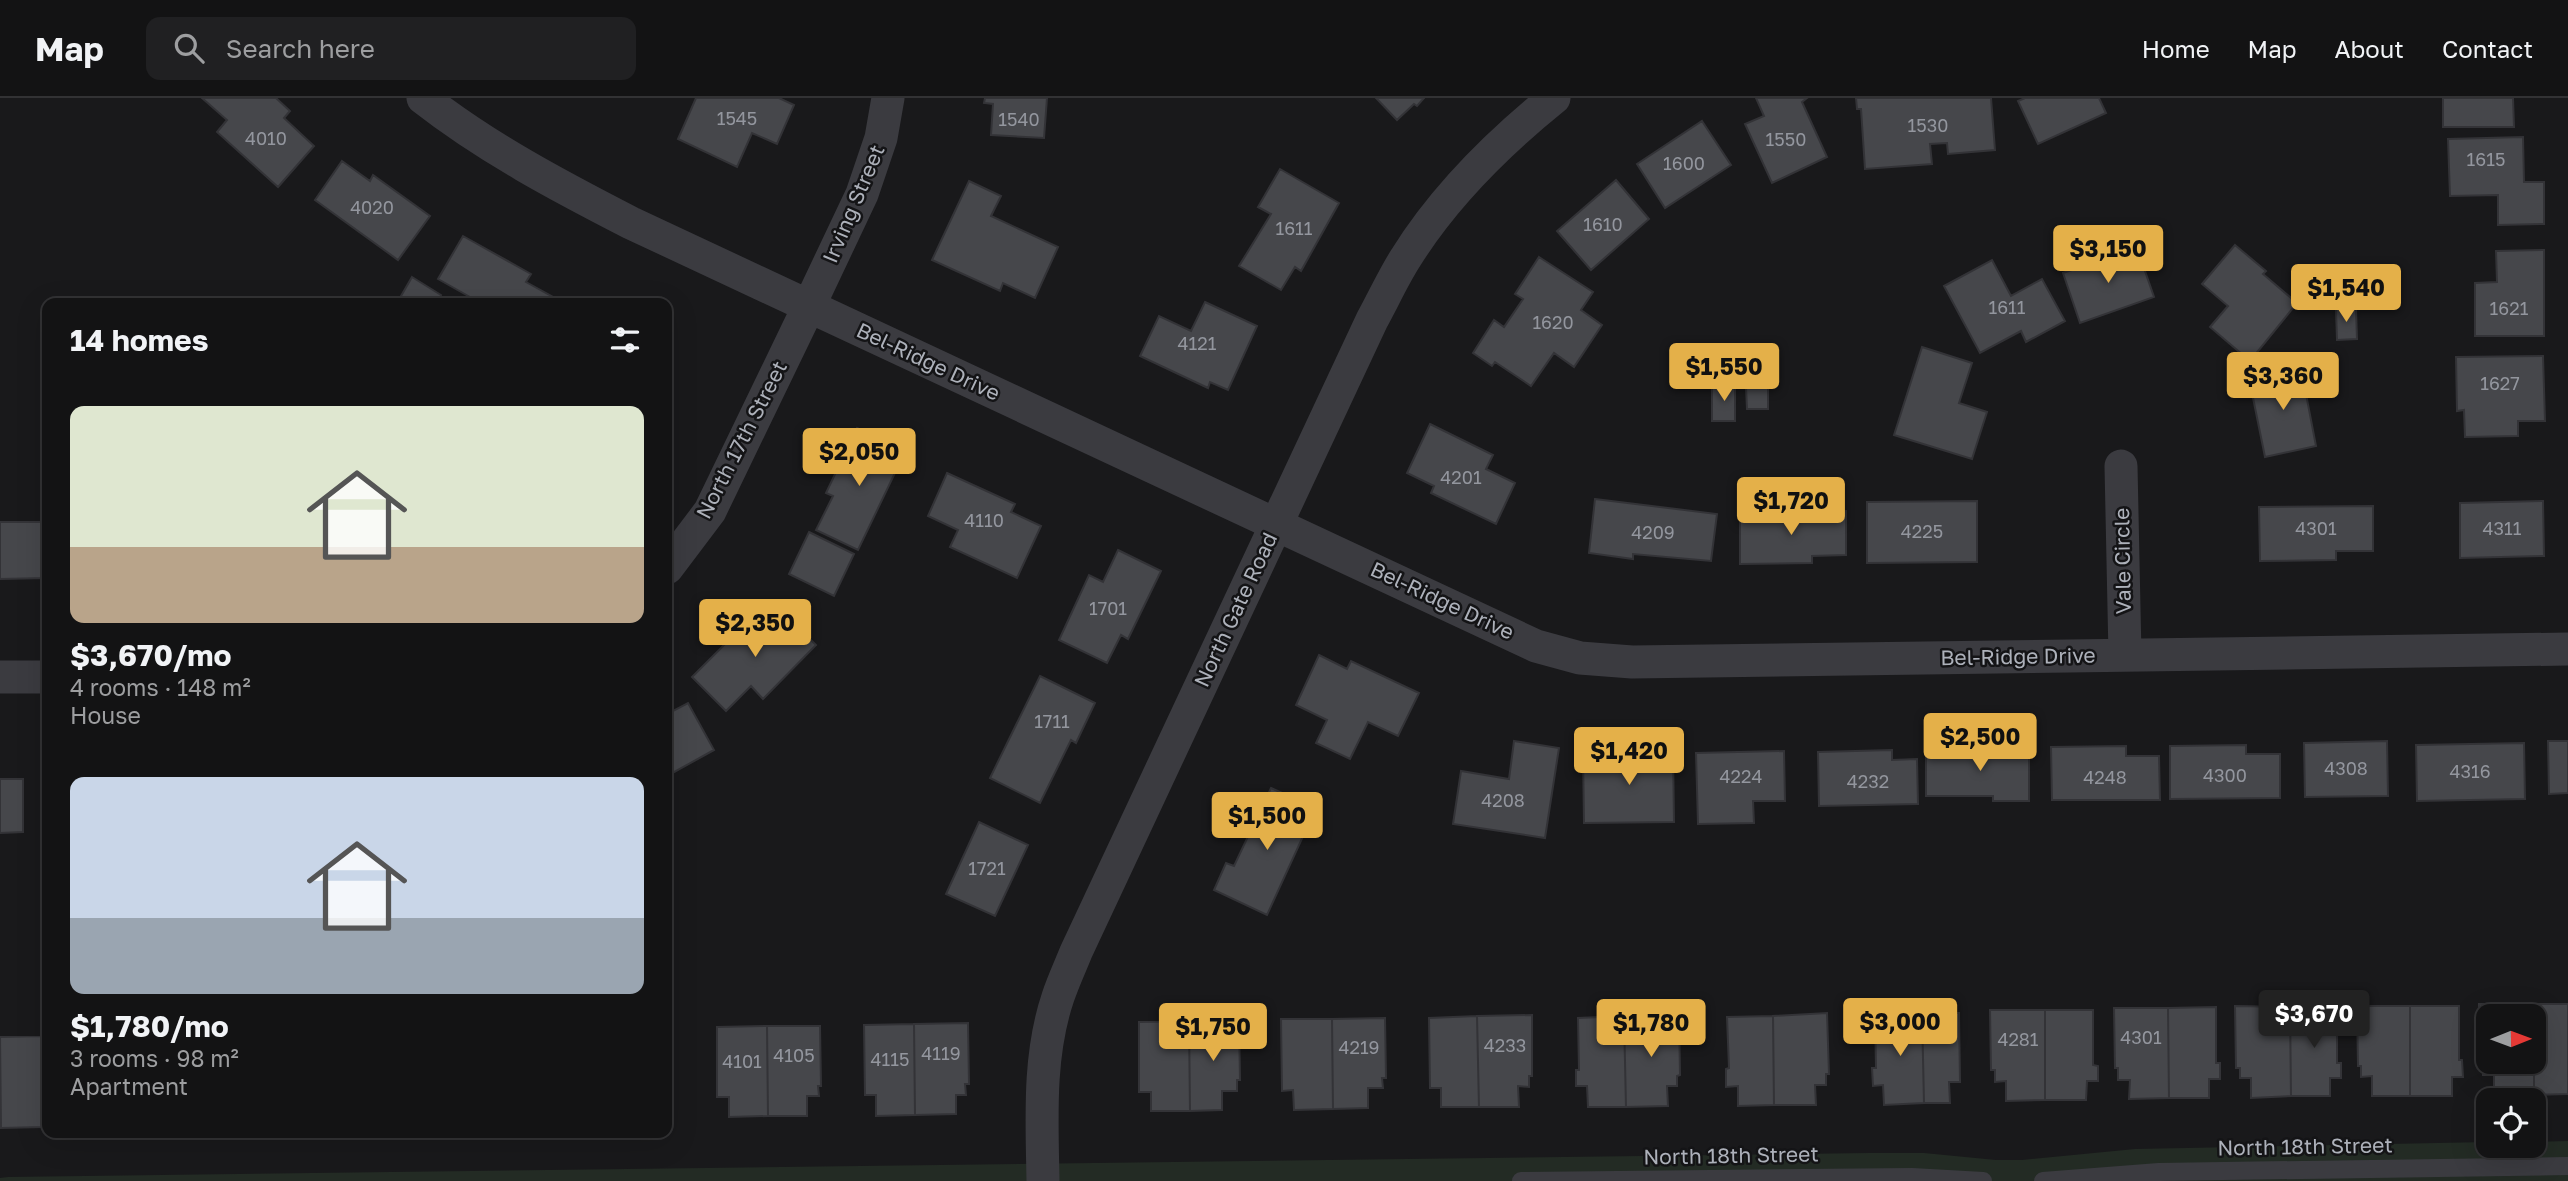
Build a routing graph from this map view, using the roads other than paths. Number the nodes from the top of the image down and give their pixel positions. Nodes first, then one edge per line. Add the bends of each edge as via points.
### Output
1 (423, 98) edge
2 (888, 98) edge
3 (1555, 98) edge
4 (809, 306) junction
5 (2121, 466) dead end
6 (1277, 524) junction
7 (672, 561) edge
8 (2568, 649) edge
9 (2125, 655) junction
10 (0, 677) edge
11 (42, 677) edge
12 (2568, 1166) edge
13 (1043, 1181) edge
14 (1521, 1181) edge
15 (1983, 1181) edge
16 (2043, 1181) edge

1 - 4 street, Bel-Ridge Drive via 544,178
2 - 4 street, Irving Street via 881,138 862,194
3 - 6 street, North Gate Road via 1510,133 1453,192 1405,258
4 - 6 street, Bel-Ridge Drive
4 - 7 street, North 17th Street via 710,511
5 - 9 street, Vale Circle
6 - 9 street, Bel-Ridge Drive via 1536,646 1580,657 1632,662
6 - 13 street, North Gate Road via 1058,999 1043,1088
8 - 9 street, Bel-Ridge Drive
10 - 11 street
12 - 16 lane, North 18th Street via 2159,1172
14 - 15 lane, North 18th Street via 1912,1177

